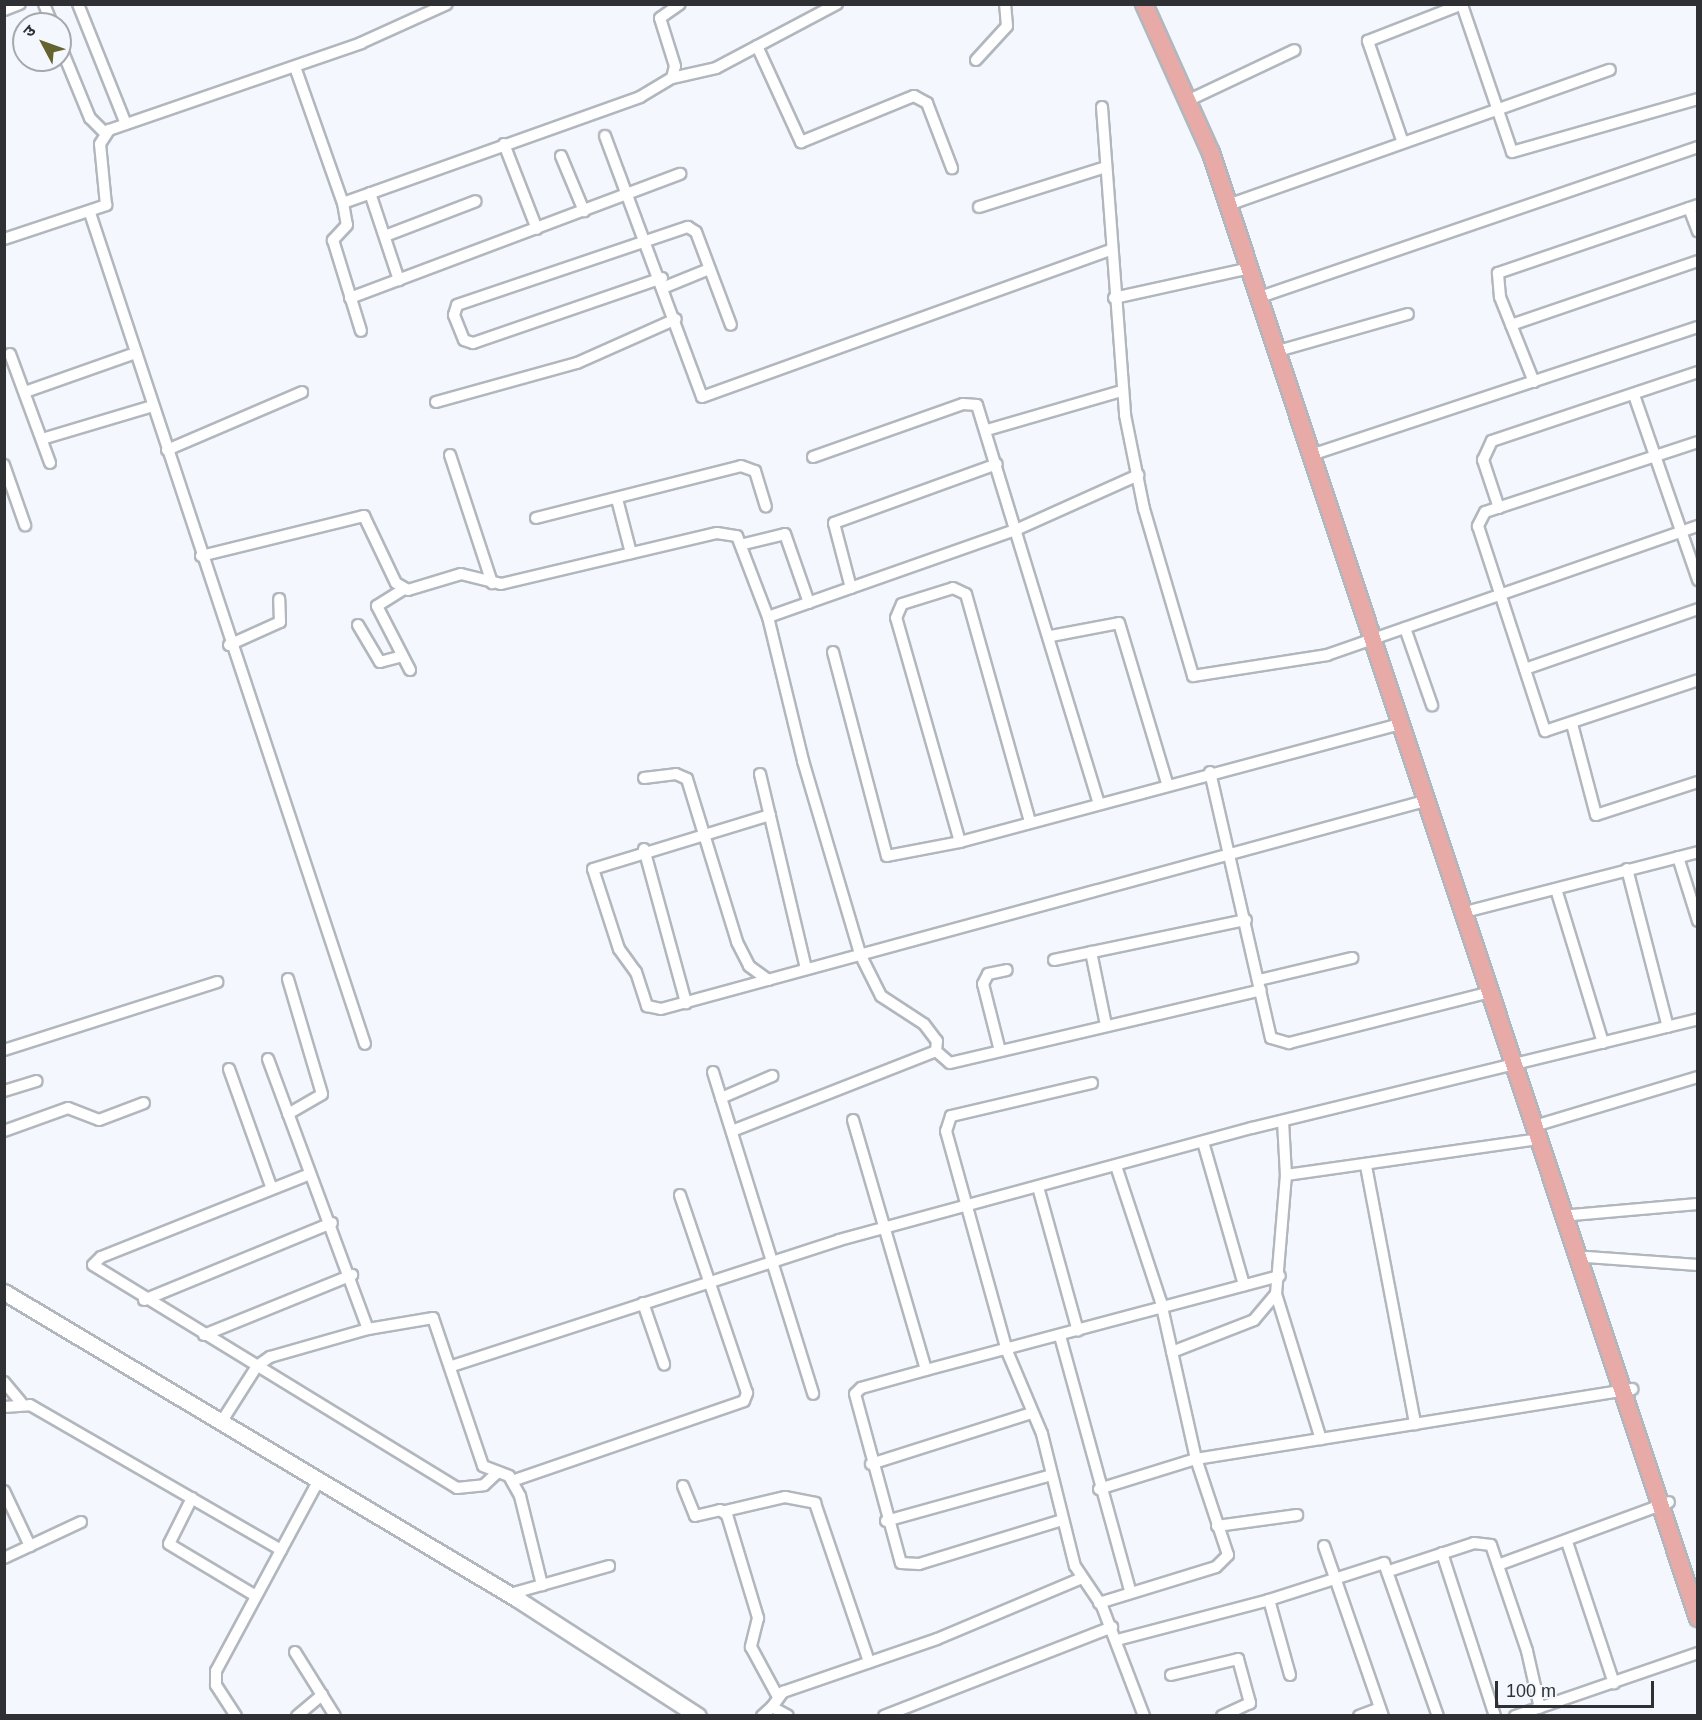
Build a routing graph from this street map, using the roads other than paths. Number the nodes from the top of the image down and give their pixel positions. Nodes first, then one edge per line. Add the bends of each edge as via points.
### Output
1 (20, 4) edge
2 (78, 4) edge
3 (447, 4) edge
4 (680, 4) edge
5 (837, 4) edge
6 (1005, 4) edge
7 (1144, 4) edge
8 (1423, 4) edge
9 (1462, 5) edge
10 (4, 10) edge
11 (1429, 17) junction
12 (757, 46) junction
13 (1294, 50) dead end
14 (976, 60) dead end
15 (296, 67) junction
16 (1610, 70) dead end
17 (71, 72) edge
18 (672, 78) junction
19 (1698, 99) edge
20 (1187, 101) junction
21 (1102, 107) dead end
22 (1496, 110) junction
23 (126, 124) junction
24 (105, 133) junction
25 (605, 136) dead end
26 (1402, 140) junction
27 (504, 144) junction
28 (1698, 147) edge
29 (561, 156) dead end
30 (1106, 167) junction
31 (952, 168) dead end
32 (680, 174) dead end
33 (370, 193) junction
34 (630, 193) junction
35 (476, 201) dead end
36 (343, 203) junction
37 (1228, 205) junction
38 (1693, 206) edge
39 (979, 207) dead end
40 (584, 211) junction
41 (90, 213) junction
42 (537, 229) junction
43 (1698, 231) edge
44 (385, 236) junction
45 (4, 239) edge
46 (648, 239) junction
47 (1111, 250) junction
48 (1698, 261) edge
49 (709, 268) junction
50 (1250, 268) junction
51 (399, 280) junction
52 (664, 282) junction
53 (1260, 297) junction
54 (350, 298) junction
55 (1114, 298) junction
56 (1408, 314) dead end
57 (676, 319) junction
58 (731, 325) dead end
59 (1511, 325) junction
60 (1698, 327) edge
61 (360, 331) dead end
62 (1278, 351) junction
63 (135, 353) junction
64 (10, 354) dead end
65 (1698, 372) edge
66 (1534, 382) junction
67 (1121, 391) junction
68 (25, 392) junction
69 (302, 392) dead end
70 (1634, 395) junction
71 (436, 402) dead end
72 (153, 406) junction
73 (1297, 406) junction
74 (987, 430) junction
75 (42, 439) junction
76 (1698, 442) edge
77 (167, 450) junction
78 (1317, 453) junction
79 (450, 455) dead end
80 (1656, 456) junction
81 (813, 457) dead end
82 (51, 462) dead end
83 (997, 464) junction
84 (4, 465) edge
85 (1137, 475) junction
86 (617, 499) junction
87 (766, 506) dead end
88 (1499, 508) junction
89 (536, 518) dead end
90 (26, 525) dead end
91 (1698, 526) edge
92 (1018, 529) junction
93 (1683, 531) junction
94 (744, 544) junction
95 (631, 553) junction
96 (201, 555) junction
97 (1698, 580) edge
98 (492, 583) junction
99 (851, 588) junction
100 (404, 589) junction
101 (1498, 594) junction
102 (279, 599) dead end
103 (809, 603) junction
104 (1698, 609) edge
105 (768, 617) junction
106 (358, 625) dead end
107 (1405, 628) junction
108 (1051, 636) junction
109 (1374, 640) junction
110 (229, 645) junction
111 (833, 652) dead end
112 (402, 656) junction
113 (410, 669) dead end
114 (1525, 669) junction
115 (1698, 680) edge
116 (1432, 705) dead end
117 (1399, 724) junction
118 (1572, 724) junction
119 (1210, 772) junction
120 (760, 774) dead end
121 (644, 778) dead end
122 (1698, 782) edge
123 (1167, 783) junction
124 (1425, 801) junction
125 (1099, 803) junction
126 (770, 815) junction
127 (1030, 822) junction
128 (704, 833) junction
129 (960, 842) junction
130 (644, 849) junction
131 (1698, 852) edge
132 (1233, 854) junction
133 (1678, 857) junction
134 (1627, 869) junction
135 (1452, 872) junction
136 (1556, 889) junction
137 (1465, 912) junction
138 (1246, 920) junction
139 (1698, 921) edge
140 (1091, 952) junction
141 (860, 954) junction
142 (1352, 958) dead end
143 (1054, 960) dead end
144 (806, 969) junction
145 (1007, 970) dead end
146 (288, 979) dead end
147 (768, 980) junction
148 (217, 982) dead end
149 (1260, 985) junction
150 (1487, 993) junction
151 (686, 1003) junction
152 (1698, 1019) edge
153 (1106, 1025) junction
154 (1668, 1027) junction
155 (1602, 1043) junction
156 (365, 1044) dead end
157 (4, 1050) edge
158 (1000, 1051) junction
159 (936, 1052) junction
160 (268, 1059) dead end
161 (1517, 1066) junction
162 (229, 1069) dead end
163 (713, 1072) dead end
164 (772, 1076) dead end
165 (1698, 1077) edge
166 (36, 1081) dead end
167 (1092, 1083) dead end
168 (4, 1091) edge
169 (721, 1098) junction
170 (144, 1103) dead end
171 (288, 1114) junction
172 (853, 1120) dead end
173 (1283, 1121) junction
174 (4, 1131) edge
175 (732, 1131) junction
176 (1539, 1131) junction
177 (1203, 1142) junction
178 (1116, 1166) junction
179 (1366, 1166) junction
180 (310, 1174) junction
181 (1286, 1175) junction
182 (1038, 1187) junction
183 (272, 1189) junction
184 (681, 1196) dead end
185 (1698, 1204) edge
186 (967, 1206) junction
187 (1572, 1215) junction
188 (332, 1222) junction
189 (883, 1228) junction
190 (1587, 1257) junction
191 (772, 1261) junction
192 (1698, 1265) edge
193 (352, 1275) junction
194 (1280, 1276) junction
195 (710, 1281) junction
196 (1244, 1285) junction
197 (4, 1292) edge
198 (1276, 1294) junction
199 (144, 1300) junction
200 (643, 1304) junction
201 (1162, 1308) junction
202 (368, 1329) junction
203 (1078, 1331) junction
204 (204, 1335) junction
205 (1060, 1336) junction
206 (1006, 1351) junction
207 (1172, 1352) junction
208 (664, 1364) dead end
209 (257, 1366) junction
210 (452, 1366) junction
211 (926, 1370) junction
212 (4, 1382) edge
213 (1627, 1390) junction
214 (813, 1394) dead end
215 (21, 1402) junction
216 (4, 1407) edge
217 (1029, 1414) junction
218 (222, 1421) junction
219 (1415, 1424) junction
220 (1321, 1439) junction
221 (1196, 1459) junction
222 (871, 1464) junction
223 (497, 1473) junction
224 (1052, 1475) junction
225 (319, 1480) junction
226 (512, 1481) junction
227 (684, 1486) dead end
228 (1099, 1489) junction
229 (4, 1491) edge
230 (192, 1498) junction
231 (1664, 1503) junction
232 (725, 1511) junction
233 (1297, 1515) dead end
234 (1062, 1520) junction
235 (886, 1521) junction
236 (81, 1522) dead end
237 (1217, 1526) junction
238 (1567, 1542) junction
239 (30, 1546) junction
240 (1324, 1546) dead end
241 (281, 1550) junction
242 (1442, 1553) junction
243 (4, 1558) edge
244 (609, 1566) dead end
245 (1498, 1566) junction
246 (1389, 1571) junction
247 (1335, 1578) junction
248 (1080, 1579) junction
249 (542, 1585) junction
250 (1698, 1587) edge
251 (1130, 1591) junction
252 (510, 1594) junction
253 (256, 1596) junction
254 (1269, 1600) junction
255 (1099, 1603) junction
256 (1698, 1618) edge
257 (1112, 1627) junction
258 (1117, 1641) junction
259 (294, 1652) dead end
260 (1698, 1653) edge
261 (869, 1662) junction
262 (1171, 1675) dead end
263 (1290, 1676) dead end
264 (1614, 1683) junction
265 (322, 1695) junction
266 (777, 1695) junction
267 (772, 1707) junction
268 (1539, 1708) junction
269 (1382, 1712) edge
270 (236, 1716) edge
271 (297, 1716) edge
272 (335, 1716) edge
273 (698, 1716) edge
274 (762, 1716) edge
275 (788, 1716) edge
276 (884, 1716) edge
277 (1144, 1716) edge
278 (1222, 1716) edge
279 (1359, 1716) edge
280 (1438, 1716) edge
281 (1495, 1716) edge
282 (1515, 1716) edge

1 - 10 street
2 - 23 street
3 - 15 street
4 - 18 street via 660,18 675,66
5 - 12 street
6 - 14 street via 1008,26
7 - 20 main road
8 - 11 street
9 - 11 street
9 - 22 street
11 - 26 street via 1368,40
12 - 18 street via 702,74
12 - 31 street via 801,142 914,96 927,103
13 - 20 street
15 - 23 street
15 - 36 street
16 - 22 street
17 - 24 street via 90,118
18 - 27 street via 640,97
19 - 22 street via 1521,153 1509,147
20 - 37 main road
21 - 30 street
22 - 26 street
23 - 24 street
24 - 41 street via 100,144 109,201
25 - 34 street
26 - 37 street
27 - 33 street
27 - 42 street
28 - 53 street
29 - 40 street
30 - 39 street
30 - 47 street
32 - 34 street
33 - 36 street
33 - 44 street
34 - 40 street
34 - 46 street
35 - 44 street
36 - 54 street via 346,228 333,240
37 - 50 main road
38 - 43 street
38 - 59 street via 1505,268 1496,281
40 - 42 street
41 - 45 street
41 - 63 street
42 - 51 street
44 - 51 street
46 - 49 street via 693,228
46 - 52 street
46 - 52 street via 457,305 454,315 464,340 473,343
47 - 55 street
47 - 57 street via 707,398 697,393
48 - 59 street
49 - 52 street
49 - 58 street
50 - 53 main road
50 - 55 street
51 - 54 street
52 - 57 street
53 - 62 main road
54 - 61 street
55 - 67 street
56 - 62 street
57 - 71 street via 577,363
59 - 66 street
60 - 66 street
62 - 73 main road
63 - 68 street
63 - 72 street
64 - 68 street
65 - 70 street
66 - 78 street
67 - 74 street
67 - 85 street
68 - 75 street
69 - 77 street
70 - 80 street
70 - 88 street via 1492,441 1483,460
72 - 75 street
72 - 77 street
73 - 78 main road
73 - 109 main road
74 - 81 street via 977,405 963,404
74 - 83 street
75 - 82 street
76 - 80 street
77 - 96 street
78 - 109 main road
79 - 98 street
80 - 88 street
80 - 93 street
83 - 92 street
83 - 99 street via 834,523
84 - 90 street
85 - 92 street
85 - 109 street via 1193,676 1284,666
86 - 87 street via 748,467 755,471
86 - 89 street
86 - 95 street
88 - 101 street via 1478,518
91 - 93 street
92 - 99 street
92 - 108 street
93 - 97 street
93 - 101 street
94 - 95 street via 730,532
94 - 103 street via 785,534
94 - 105 street
95 - 98 street
96 - 100 street via 364,516 396,583
96 - 110 street
98 - 100 street via 461,574
99 - 103 street
100 - 112 street via 377,606
101 - 107 street
101 - 114 street
102 - 110 street via 280,622
103 - 105 street
104 - 114 street
105 - 141 street via 803,761
106 - 112 street via 380,662
107 - 109 street
107 - 116 street
108 - 123 street via 1119,623
108 - 125 street
109 - 117 main road
109 - 135 main road
110 - 156 street
111 - 129 street via 881,848 887,856 899,857
112 - 113 street
114 - 118 street via 1545,731
115 - 118 street
117 - 119 street
117 - 124 main road
118 - 122 street via 1591,810 1596,815
119 - 123 street
119 - 132 street
120 - 126 street
121 - 128 street via 676,774 687,779
123 - 125 street
124 - 132 street
124 - 135 main road
125 - 127 street
126 - 128 street
126 - 144 street
127 - 129 street
127 - 129 street via 966,594 953,588 902,604 896,618
128 - 130 street
128 - 147 street via 738,942 749,966
130 - 151 street
130 - 151 street via 601,862 592,874 619,949 636,972 642,1001 653,1010
131 - 133 street
132 - 138 street
132 - 141 street
133 - 134 street
133 - 139 street
134 - 136 street
134 - 154 street
135 - 137 main road
136 - 137 street
136 - 155 street
137 - 150 main road
137 - 161 main road
138 - 140 street
138 - 149 street
140 - 143 street
140 - 153 street
141 - 144 street
141 - 159 street via 881,996 924,1024 937,1041
142 - 149 street
144 - 147 street
145 - 158 street via 988,974 983,984
146 - 171 street via 322,1094
147 - 151 street
148 - 157 street
149 - 150 street via 1271,1038 1278,1044
149 - 153 street
150 - 161 main road
152 - 154 street
153 - 158 street
154 - 155 street
155 - 161 street
158 - 159 street via 951,1064
159 - 175 street
160 - 171 street
161 - 173 street
161 - 176 main road
162 - 183 street
163 - 169 street
164 - 169 street
165 - 176 street
166 - 168 street
167 - 186 street via 951,1116 946,1131
169 - 175 street
170 - 174 street via 99,1120 68,1108
171 - 180 street
172 - 189 street
173 - 177 street
173 - 181 street
175 - 191 street
176 - 179 street
176 - 187 main road
176 - 213 main road
177 - 178 street
177 - 196 street
178 - 182 street
178 - 201 street
179 - 181 street
179 - 219 street
180 - 183 street
180 - 188 street
181 - 194 street
182 - 186 street
182 - 203 street
183 - 199 street via 94,1262 101,1274
184 - 195 street
185 - 187 street
186 - 189 street
186 - 206 street
187 - 190 main road
188 - 193 street
188 - 199 street
189 - 191 street
189 - 211 street
190 - 192 street
190 - 213 main road
191 - 195 street
191 - 214 street
193 - 202 street
193 - 204 street
194 - 196 street
194 - 198 street
195 - 200 street
195 - 226 street via 747,1393 744,1401
196 - 201 street
197 - 218 street
198 - 207 street via 1254,1320
198 - 220 street
199 - 204 street
200 - 208 street
200 - 210 street
201 - 203 street
201 - 207 street
202 - 209 street via 270,1357
202 - 210 street via 433,1318
203 - 205 street
204 - 209 street
205 - 206 street
205 - 228 street
206 - 211 street
206 - 217 street
207 - 221 street
209 - 218 street
209 - 223 street via 457,1488 484,1485
210 - 223 street via 483,1466
211 - 222 street via 861,1388 855,1394
212 - 215 street
213 - 219 street
213 - 231 main road
215 - 216 street
215 - 230 street
217 - 222 street
217 - 224 street via 1042,1434
218 - 225 street
219 - 220 street
220 - 221 street
221 - 228 street
221 - 237 street
222 - 235 street
223 - 226 street
224 - 234 street
224 - 235 street
225 - 241 street
225 - 252 street
226 - 249 street
227 - 232 street via 695,1516
228 - 251 street
229 - 239 street
230 - 241 street
230 - 253 street via 169,1544
231 - 238 street
231 - 250 main road
231 - 256 main road
232 - 261 street via 784,1497 816,1503
232 - 266 street via 758,1618 751,1647
233 - 237 street
234 - 235 street via 909,1566 897,1554
234 - 248 street
236 - 239 street
237 - 251 street via 1225,1562
238 - 245 street
238 - 264 street
239 - 243 street
240 - 247 street
241 - 253 street
242 - 245 street via 1487,1542
242 - 246 street
242 - 281 street
244 - 249 street
245 - 268 street via 1527,1651
246 - 247 street via 1379,1562
246 - 280 street
247 - 254 street
247 - 269 street
248 - 255 street
248 - 261 street
249 - 252 street
251 - 255 street
252 - 273 street
253 - 270 street via 214,1678
254 - 258 street
254 - 263 street
255 - 257 street
257 - 258 street
257 - 276 street
258 - 277 street
259 - 265 street
260 - 264 street
261 - 266 street
262 - 278 street via 1238,1659 1250,1703
264 - 268 street
265 - 271 street
265 - 272 street
266 - 267 street
267 - 274 street
267 - 275 street
268 - 282 street
269 - 279 street

